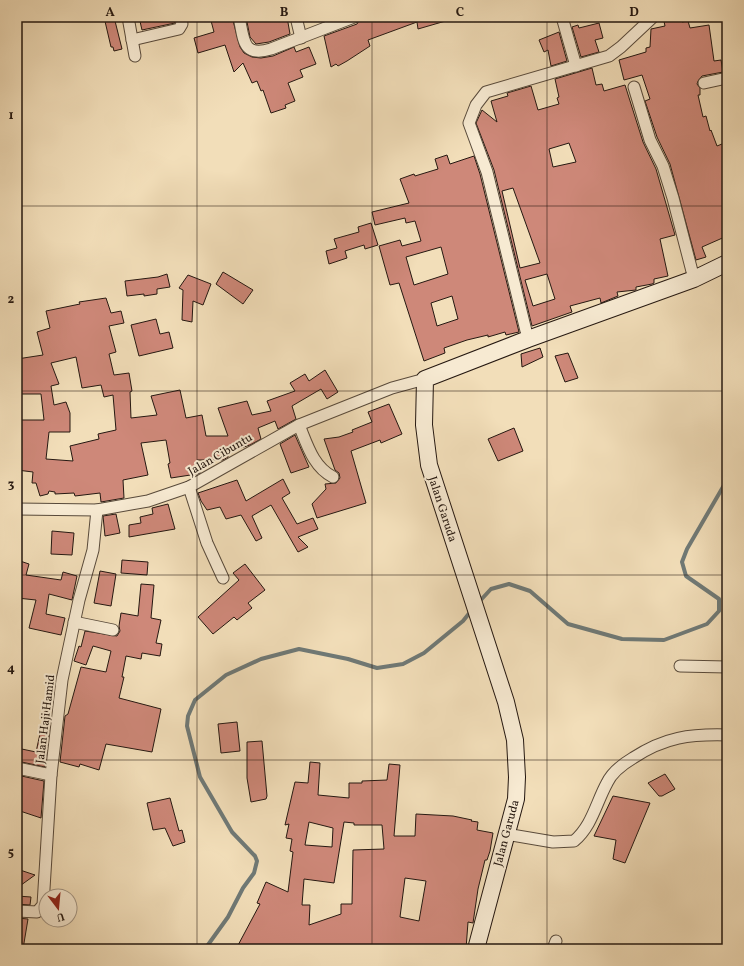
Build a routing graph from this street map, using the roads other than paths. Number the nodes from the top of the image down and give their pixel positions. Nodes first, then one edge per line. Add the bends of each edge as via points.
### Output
1 (128, 17) edge
2 (181, 17) edge
3 (239, 17) edge
4 (296, 17) edge
5 (354, 17) edge
6 (562, 17) edge
7 (653, 17) edge
8 (301, 38) junction
9 (132, 40) junction
10 (135, 56) dead end
11 (576, 66) junction
12 (727, 78) edge
13 (704, 83) dead end
14 (634, 87) dead end
15 (726, 267) edge
16 (694, 280) junction
17 (528, 339) junction
18 (425, 379) junction
19 (298, 425) junction
20 (333, 477) dead end
21 (189, 487) junction
22 (17, 509) edge
23 (97, 510) junction
24 (223, 578) dead end
25 (74, 622) junction
26 (113, 630) dead end
27 (680, 666) dead end
28 (727, 667) edge
29 (727, 734) edge
30 (17, 768) edge
31 (51, 775) junction
32 (506, 834) junction
33 (17, 911) edge
34 (476, 949) edge

1 - 9 street
2 - 9 street via 182,24 179,29
3 - 8 street via 246,46 250,51 263,52
4 - 8 street
5 - 8 street
6 - 11 street
7 - 11 street via 609,56
9 - 10 street
11 - 17 street via 486,92 469,120 486,172
12 - 13 street
14 - 16 street via 650,140 663,166 673,198
15 - 16 street
16 - 17 street
17 - 18 street
18 - 19 street, Jalan Cibuntu via 392,388
18 - 32 street, Jalan Garuda via 425,440 433,482 506,702 515,740 516,800
19 - 20 street via 315,462 325,473
19 - 21 street, Jalan Cibuntu
21 - 23 street, Jalan Cibuntu via 148,501
21 - 24 street via 207,543
22 - 23 street, Jalan Cibuntu
23 - 25 street, Jalan Haji Hamid via 92,550
25 - 26 street
25 - 31 street, Jalan Haji Hamid via 62,680
27 - 28 street
29 - 32 street via 674,738 656,745 626,763 607,781 586,829 574,841 553,842
30 - 31 street
31 - 33 street, Jalan Haji Hamid via 43,905 37,912
32 - 34 street, Jalan Garuda

